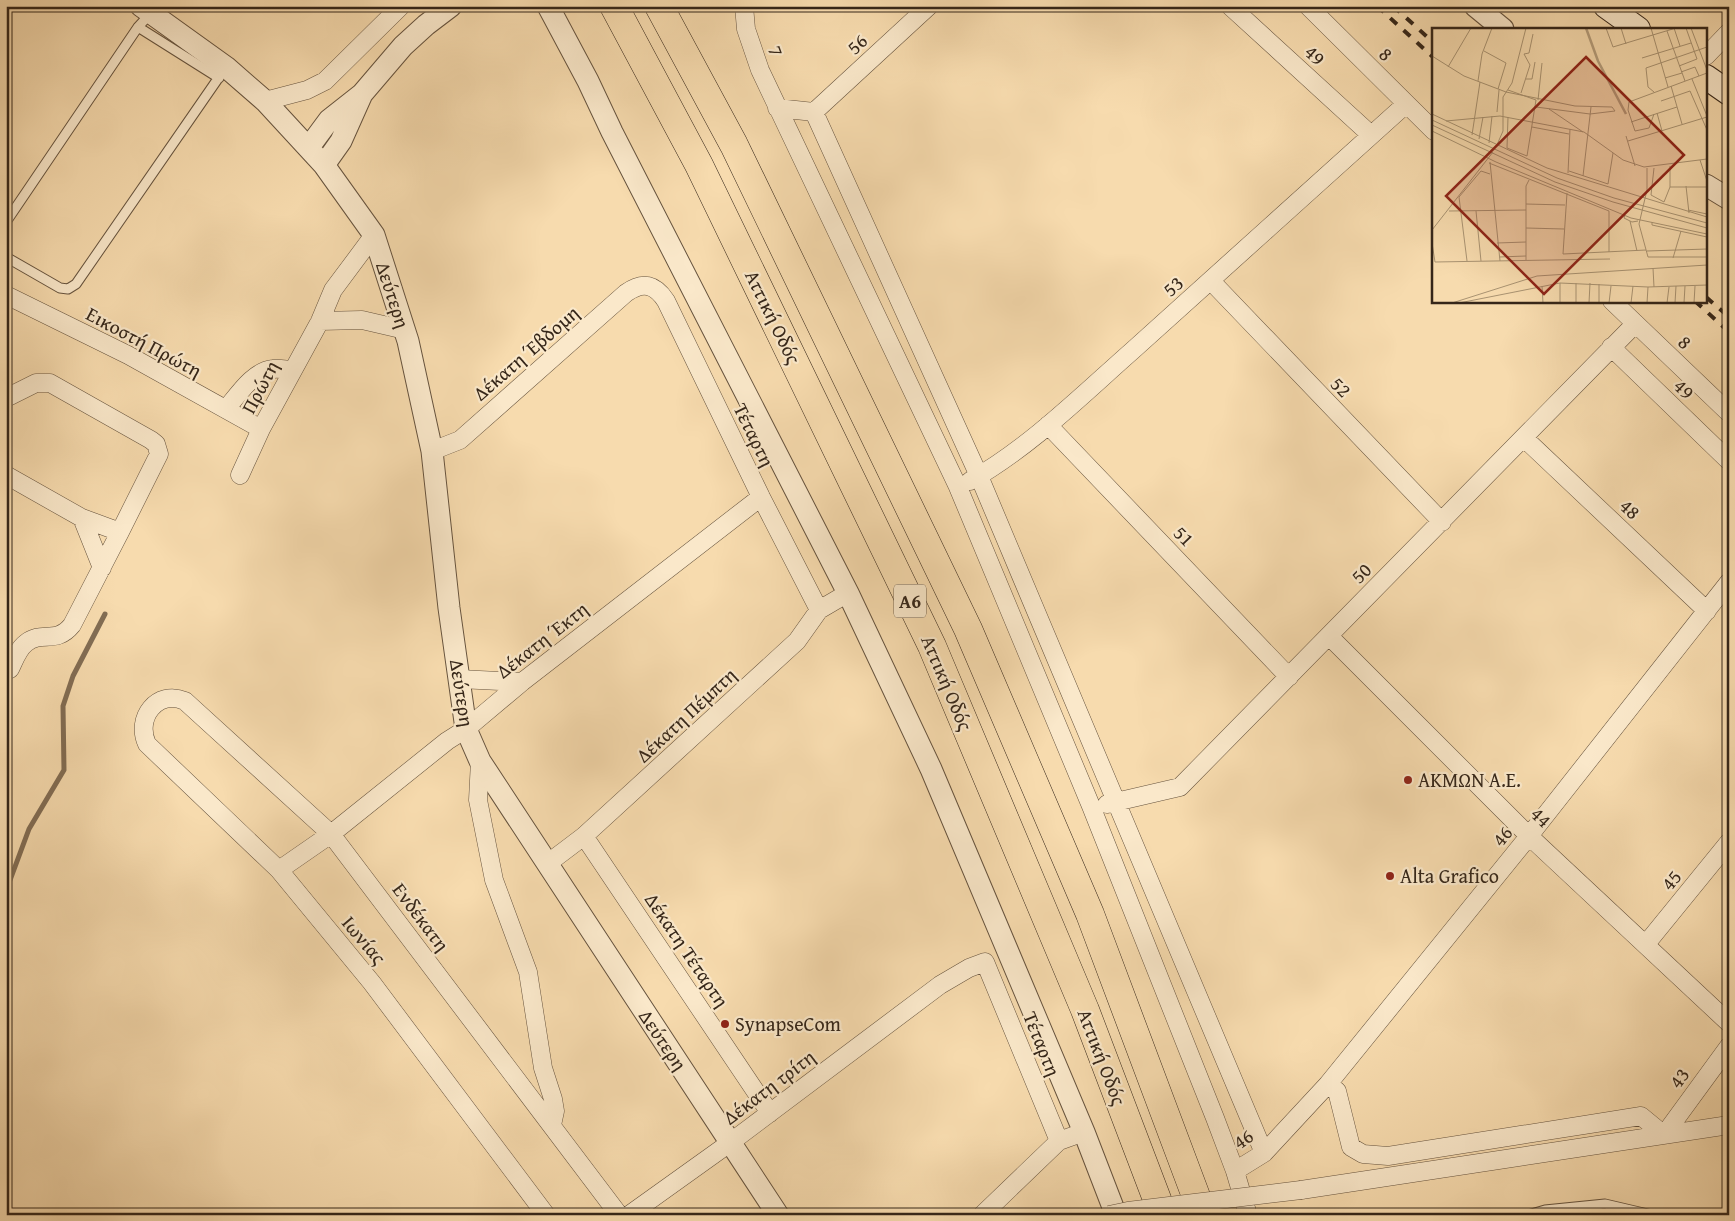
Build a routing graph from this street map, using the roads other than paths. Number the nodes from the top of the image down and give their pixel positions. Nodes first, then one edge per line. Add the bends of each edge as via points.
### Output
1 (401, 6) edge
2 (451, 6) edge
3 (548, 6) edge
4 (614, 6) edge
5 (659, 6) edge
6 (744, 6) edge
7 (929, 6) edge
8 (1230, 6) edge
9 (1308, 6) edge
10 (1475, 6) edge
11 (1606, 6) edge
12 (147, 13) edge
13 (1502, 28) edge
14 (1637, 28) edge
15 (1729, 32) edge
16 (1708, 54) edge
17 (223, 72) junction
18 (1708, 79) edge
19 (1729, 93) edge
20 (362, 94) junction
21 (265, 101) junction
22 (1406, 104) junction
23 (777, 108) junction
24 (814, 112) junction
25 (1432, 129) edge
26 (1371, 135) junction
27 (309, 147) junction
28 (324, 165) junction
29 (1708, 186) edge
30 (1729, 199) edge
31 (6, 222) edge
32 (374, 235) junction
33 (6, 257) edge
34 (1210, 281) junction
35 (646, 286) joint
36 (6, 295) edge
37 (1613, 302) edge
38 (320, 321) junction
39 (1635, 324) junction
40 (405, 330) junction
41 (1611, 347) junction
42 (293, 370) junction
43 (6, 398) edge
44 (226, 409) junction
45 (1729, 413) edge
46 (1048, 425) junction
47 (262, 429) junction
48 (1524, 438) junction
49 (432, 450) junction
50 (1729, 461) edge
51 (240, 475) dead end
52 (6, 476) edge
53 (979, 476) junction
54 (958, 487) junction
55 (761, 498) junction
56 (82, 518) junction
57 (1442, 522) junction
58 (120, 532) junction
59 (102, 568) junction
60 (1729, 582) edge
61 (848, 593) junction
62 (819, 610) junction
63 (1707, 611) junction
64 (1329, 636) junction
65 (8, 668) edge
66 (1289, 677) junction
67 (459, 679) junction
68 (522, 682) junction
69 (151, 709) joint
70 (466, 729) junction
71 (480, 761) junction
72 (1116, 803) junction
73 (1091, 806) junction
74 (331, 834) junction
75 (584, 836) junction
76 (1529, 836) junction
77 (1729, 842) edge
78 (547, 864) junction
79 (279, 870) junction
80 (1646, 944) junction
81 (985, 962) joint
82 (1729, 1023) edge
83 (1729, 1046) edge
84 (1328, 1084) junction
85 (770, 1113) junction
86 (552, 1125) junction
87 (1729, 1125) edge
88 (1084, 1132) junction
89 (1664, 1136) junction
90 (1059, 1141) junction
91 (731, 1142) junction
92 (1264, 1153) junction
93 (1234, 1171) junction
94 (546, 1215) edge
95 (619, 1215) edge
96 (629, 1215) edge
97 (778, 1215) edge
98 (982, 1215) edge
99 (1108, 1215) edge
100 (1116, 1215) edge
101 (1163, 1215) edge
102 (1203, 1215) edge
103 (1248, 1215) edge
104 (1528, 1215) edge
105 (1652, 1215) edge

1 - 21 street via 325,81 307,90
2 - 20 street via 403,46
3 - 61 street
4 - 101 highway, Αττική Οδός / Α6 via 700,165 932,646 1085,1010
5 - 102 highway, Αττική Οδός / Α6 via 734,145 968,629 1090,914
6 - 23 street, 7 via 752,51
7 - 24 street, 56
8 - 26 street, 49
9 - 22 street, 8
10 - 13 street
11 - 14 main road
12 - 17 street, Δεύτερη
12 - 31 lane
15 - 16 street
17 - 21 street, Δεύτερη
17 - 33 lane via 76,284 60,288
18 - 19 main road
20 - 27 street via 329,120
20 - 28 street via 341,141
21 - 27 street, Δεύτερη
22 - 25 street, 8
22 - 26 street, 53
23 - 24 street
23 - 54 street, 7
24 - 53 street
26 - 34 street, 53
27 - 28 street, Δεύτερη
28 - 32 street, Δεύτερη
29 - 30 street
32 - 38 street, Πρώτη via 333,290
32 - 40 street, Δεύτερη
34 - 46 street, 53
34 - 57 street, 52
35 - 49 street, Δέκατη Έβδομη via 626,293 460,440
35 - 55 street, Τέταρτη via 661,293 666,301
36 - 44 street, Εικοστή Πρώτη via 128,355
37 - 39 street, 8
38 - 40 street via 362,320
38 - 42 street, Πρώτη
39 - 41 street, 50
39 - 45 street, 8
40 - 49 street, Δεύτερη
41 - 48 street, 50
41 - 50 street, 49
42 - 44 street via 264,371
42 - 47 street, Πρώτη
43 - 58 street via 36,383 50,383 156,444 157,459
44 - 47 street, Εικοστή Πρώτη
46 - 53 street, 53
46 - 66 street, 51
47 - 51 street, Πρώτη
48 - 57 street, 50
48 - 63 street, 48
49 - 67 street, Δεύτερη
52 - 56 street
53 - 54 street, 53
53 - 72 street
54 - 73 street, 7
55 - 62 street, Τέταρτη
55 - 68 street, Δέκατη Έκτη
56 - 58 street
56 - 59 street
57 - 64 street, 50
58 - 59 street
59 - 65 street via 67,631 60,636 32,639 24,644
60 - 63 street, 46
61 - 62 street, Δέκατη Πέμπτη
61 - 88 street via 931,769
62 - 75 street, Δέκατη Πέμπτη via 797,641
63 - 76 street, 46
64 - 66 street, 50
64 - 76 street, 44
66 - 72 street, 50 via 1180,787
67 - 68 street
67 - 70 street, Δεύτερη
68 - 70 street, Δέκατη Έκτη
69 - 74 street, Ενδέκατη via 170,697 185,701
69 - 79 street, Ιωνίας via 144,722 147,744
70 - 71 street, Δεύτερη
70 - 74 street, Δέκατη Έκτη
71 - 78 street, Δεύτερη
71 - 86 street via 478,800 494,880 528,972 543,1068 553,1099
72 - 73 street, 50
72 - 92 street
73 - 93 street, 7
74 - 79 street, Δέκατη Έκτη
74 - 86 street, Ενδέκατη
75 - 78 street, Δέκατη Πέμπτη
75 - 85 street, Δέκατη Τέταρτη
76 - 80 street, 44
76 - 84 street, 46
77 - 80 street, 45
78 - 91 street, Δεύτερη
79 - 94 street, Ιωνίας via 372,983
80 - 82 street, 44
81 - 85 street, Δέκατη τρίτη via 940,986
81 - 90 street, Τέταρτη
83 - 89 street, 43
84 - 89 street via 1338,1091 1351,1147 1363,1154 1388,1156 1641,1116
84 - 92 street, 46
85 - 91 street, Δέκατη τρίτη
86 - 95 street, Ενδέκατη
87 - 89 street
88 - 90 street
88 - 100 street
89 - 99 street, bridge
90 - 98 street
91 - 96 street, Δέκατη τρίτη
91 - 97 street, Δεύτερη
92 - 93 street, 46
93 - 103 street, 7
104 - 105 lane via 1552,1209 1605,1204

